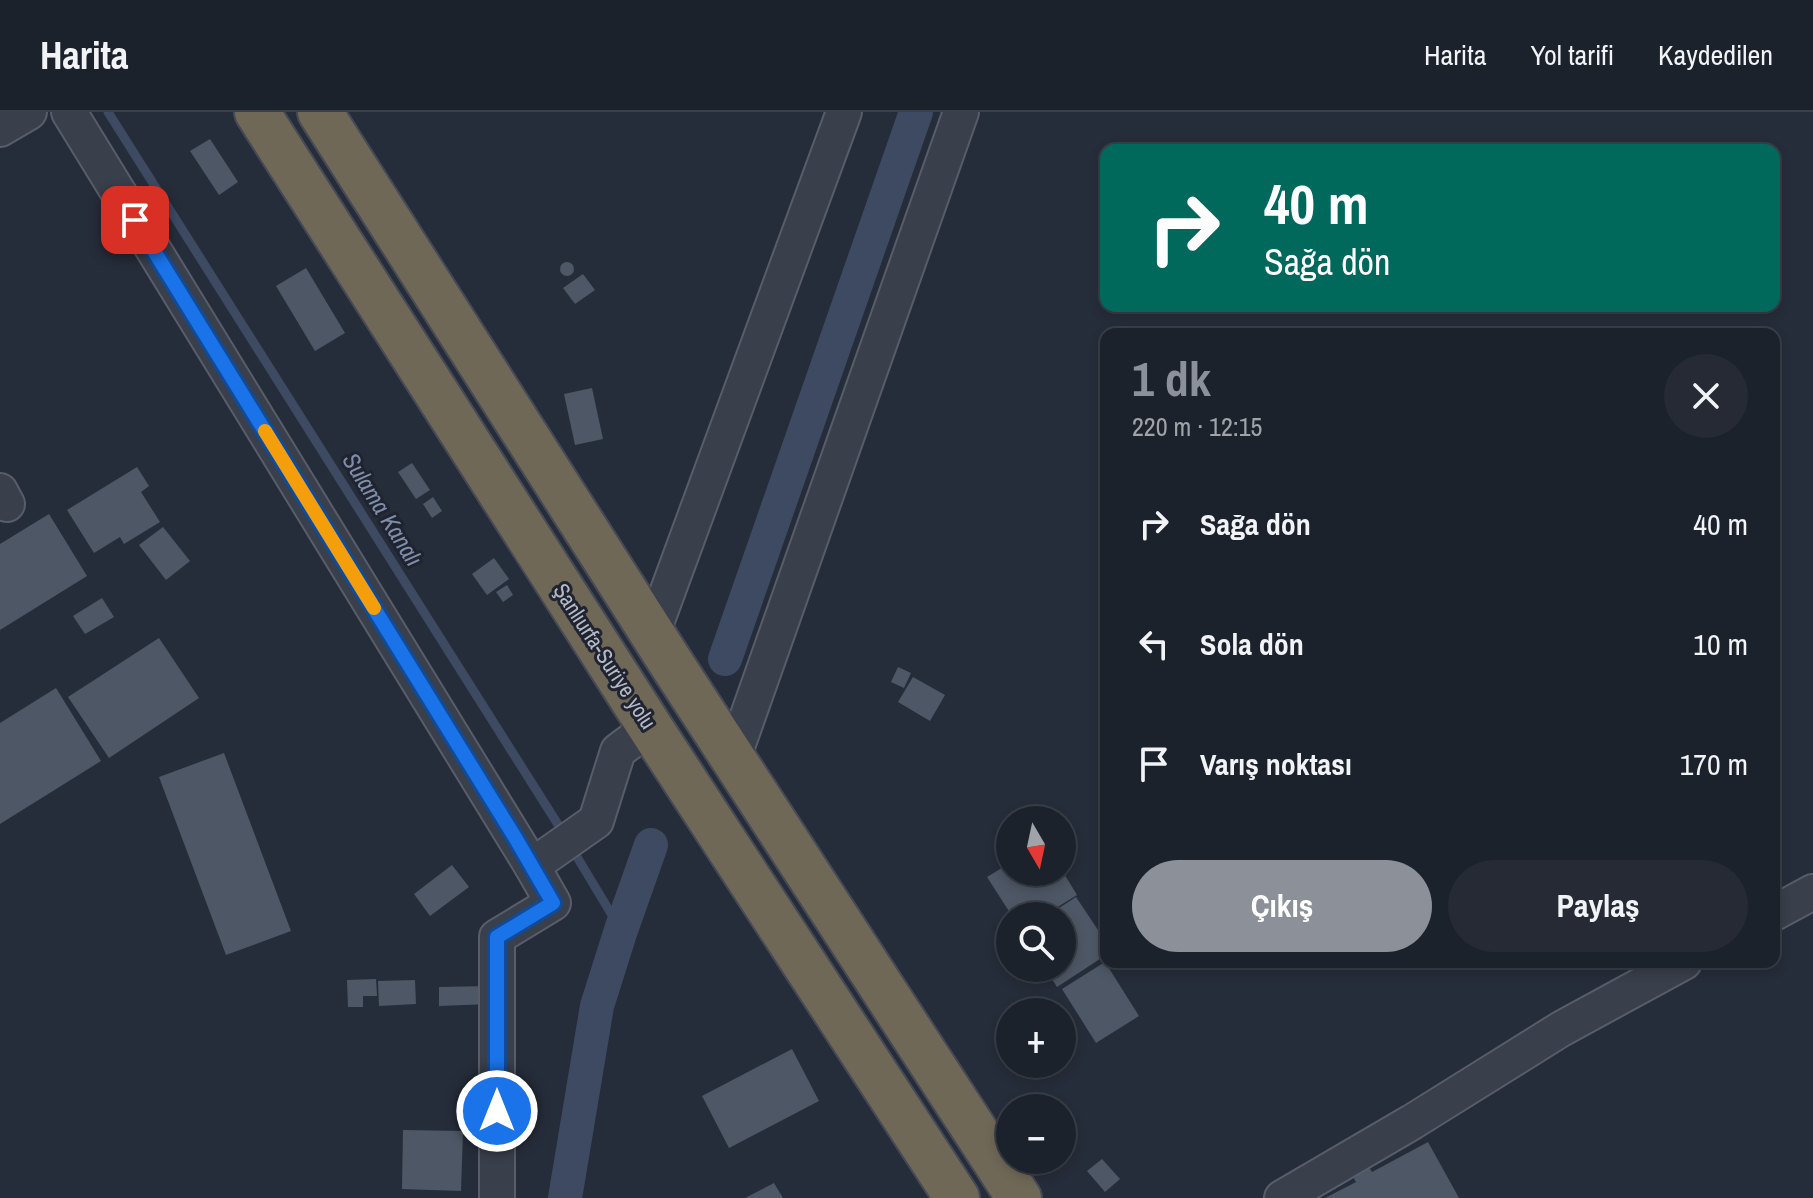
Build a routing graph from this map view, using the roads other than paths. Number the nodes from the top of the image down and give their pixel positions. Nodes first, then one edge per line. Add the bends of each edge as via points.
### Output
1 (29, 112) edge
2 (69, 112) edge
3 (257, 112) edge
4 (320, 112) edge
5 (844, 112) edge
6 (961, 112) edge
7 (0, 129) edge
8 (652, 634) junction
9 (650, 727) junction
10 (733, 758) junction
11 (536, 863) junction
12 (1813, 892) edge
13 (1780, 910) edge
14 (1673, 968) edge
15 (497, 1198) edge
16 (957, 1198) edge
17 (1019, 1198) edge
18 (1282, 1198) edge

1 - 7 street
2 - 11 street
3 - 9 highway, Şanlıurfa-Suriye yolu
4 - 8 highway
5 - 8 street
6 - 10 street
8 - 10 highway
9 - 11 street via 618,751 596,821
9 - 16 highway, Şanlıurfa-Suriye yolu
10 - 17 highway
11 - 15 street via 553,903 497,937
12 - 13 street
14 - 18 street via 1561,1029

